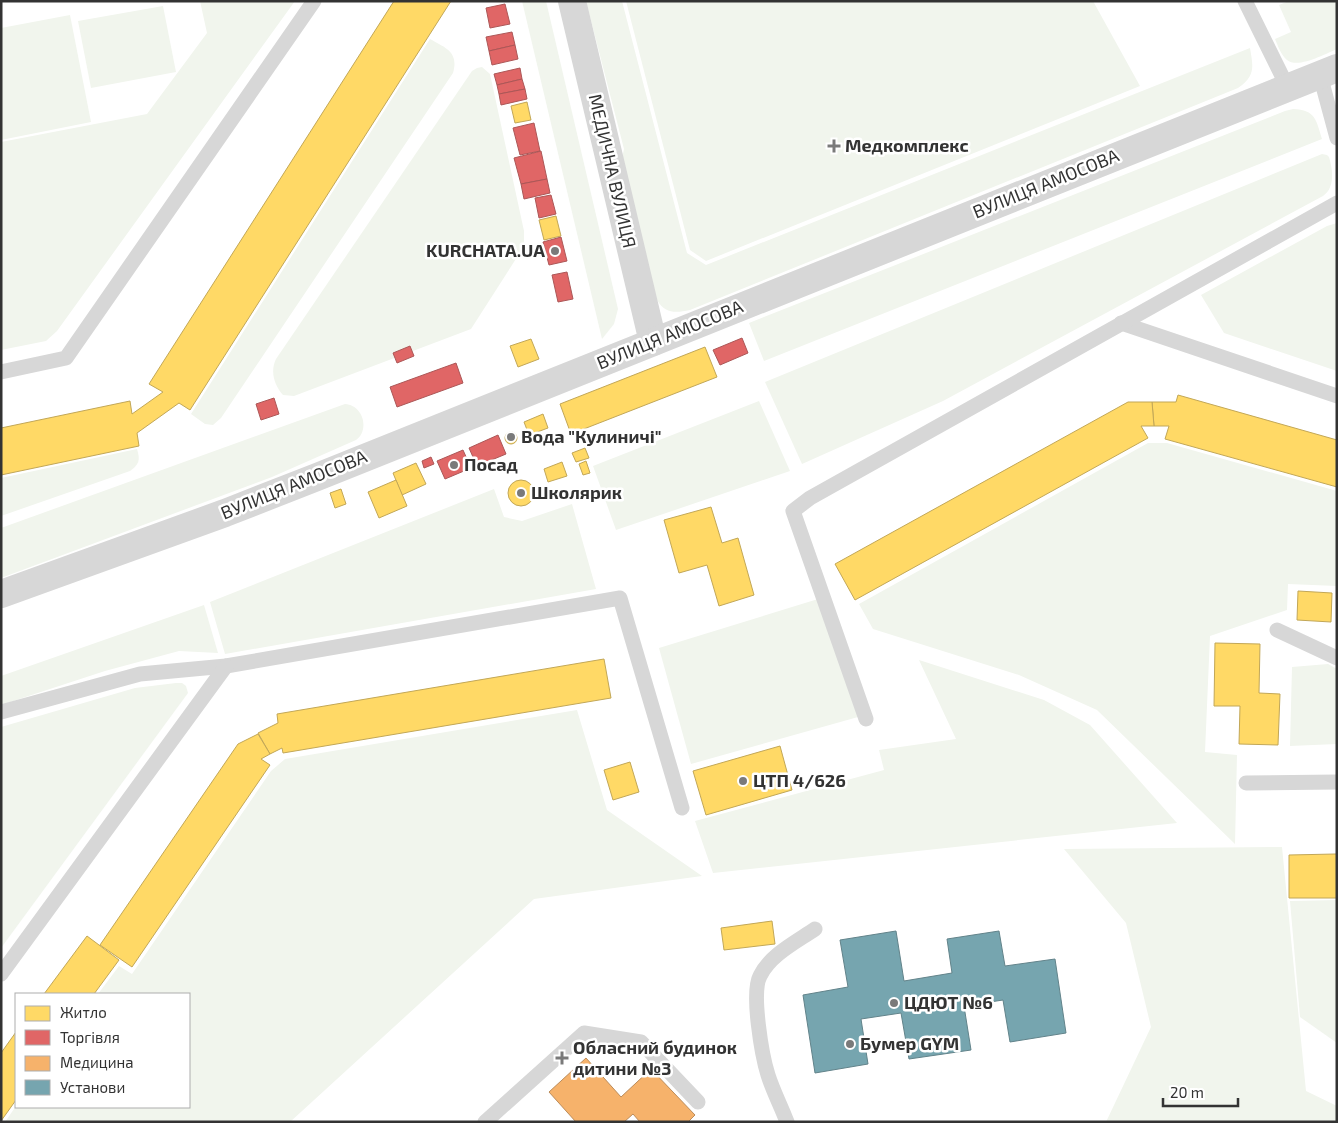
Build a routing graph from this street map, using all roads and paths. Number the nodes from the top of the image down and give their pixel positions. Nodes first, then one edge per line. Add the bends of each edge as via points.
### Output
1 (314, 1) edge
2 (572, 1) edge
3 (1245, 1) edge
4 (1329, 72) edge
5 (1288, 88) junction
6 (1337, 138) edge
7 (1337, 203) edge
8 (1121, 323) junction
9 (653, 342) junction
10 (1, 372) edge
11 (1337, 396) edge
12 (1, 594) edge
13 (1277, 630) dead end
14 (1337, 658) edge
15 (226, 666) junction
16 (1, 712) edge
17 (866, 719) dead end
18 (1337, 782) edge
19 (1246, 783) dead end
20 (682, 808) dead end
21 (815, 929) dead end
22 (1, 974) edge
23 (698, 1102) dead end
24 (485, 1122) edge
25 (787, 1122) edge

1 - 10 lane via 66,358
2 - 9 street, МЕДИЧНА ВУЛИЦЯ
3 - 5 lane
4 - 5 street, ВУЛИЦЯ АМОСОВА
4 - 6 lane
5 - 9 street, ВУЛИЦЯ АМОСОВА
7 - 8 lane
8 - 11 lane
8 - 17 lane via 810,498 793,511
9 - 12 street, ВУЛИЦЯ АМОСОВА via 225,513
13 - 14 lane
15 - 16 lane via 140,674
15 - 20 lane via 620,598
15 - 22 lane
18 - 19 lane
21 - 25 lane via 775,957 758,978 756,992 760,1033 768,1075
23 - 24 lane via 640,1042 584,1033

